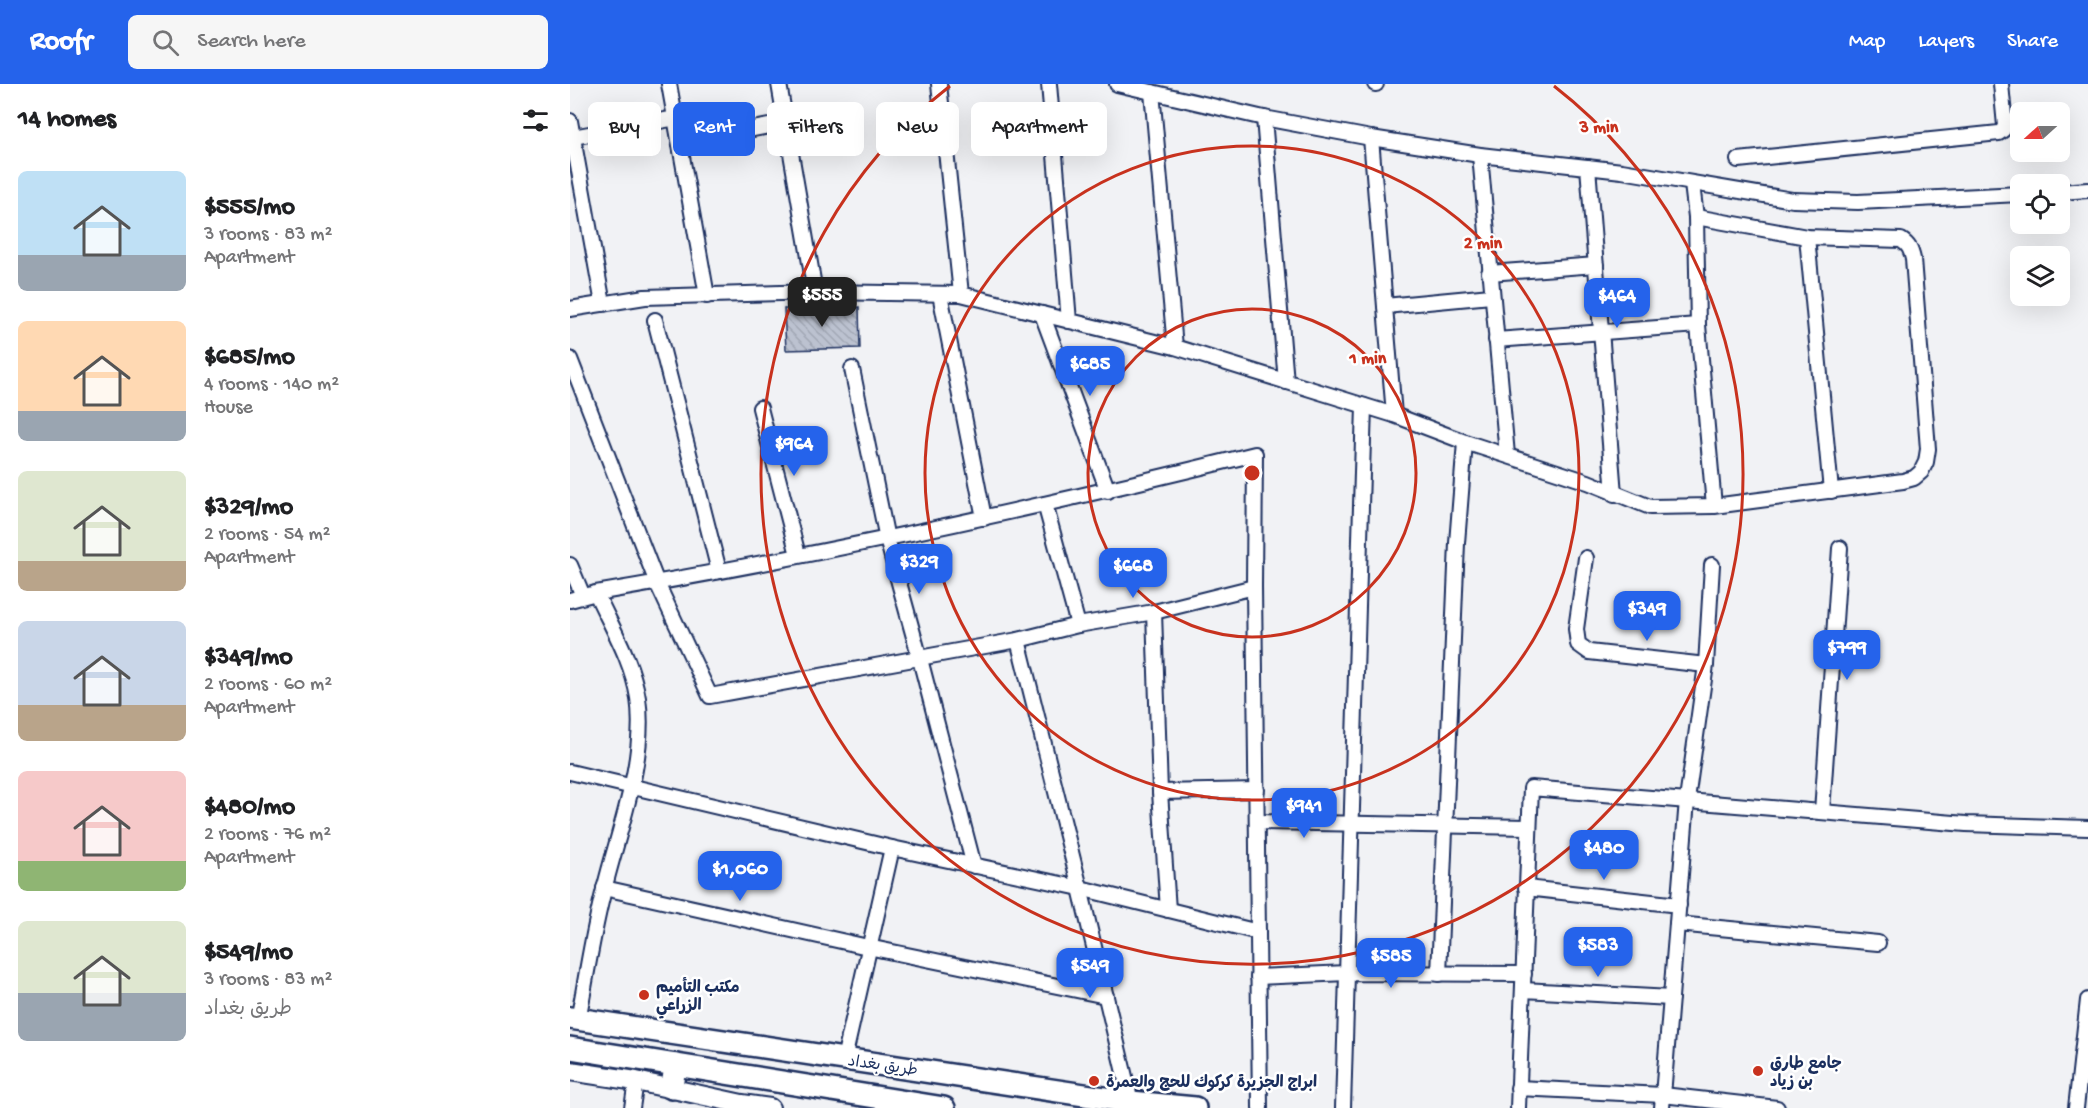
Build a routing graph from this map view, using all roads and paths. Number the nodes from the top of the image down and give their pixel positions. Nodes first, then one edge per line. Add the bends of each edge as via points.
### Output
1 (669, 84) edge
2 (779, 84) edge
3 (939, 84) edge
4 (1049, 84) edge
5 (1118, 84) edge
6 (2001, 84) edge
7 (1152, 92) junction
8 (782, 102) edge
9 (673, 103) edge
10 (1264, 118) junction
11 (673, 119) edge
12 (570, 121) edge
13 (573, 137) junction
14 (1371, 138) junction
15 (1479, 154) junction
16 (682, 156) edge
17 (791, 156) edge
18 (1738, 160) dead end
19 (1588, 167) junction
20 (1692, 184) junction
21 (2088, 190) edge
22 (2070, 191) edge
23 (2010, 194) edge
24 (1696, 217) junction
25 (1807, 237) junction
26 (1596, 265) junction
27 (1489, 273) junction
28 (815, 292) junction
29 (940, 294) junction
30 (961, 294) junction
31 (707, 296) junction
32 (1491, 296) junction
33 (603, 304) junction
34 (1385, 306) junction
35 (570, 309) edge
36 (1042, 314) junction
37 (655, 320) dead end
38 (1069, 321) junction
39 (1698, 325) junction
40 (1601, 332) junction
41 (1496, 340) junction
42 (1175, 347) junction
43 (570, 359) edge
44 (852, 369) dead end
45 (1286, 382) junction
46 (1364, 406) junction
47 (760, 408) dead end
48 (1394, 415) junction
49 (1465, 442) junction
50 (1507, 455) junction
51 (1108, 491) junction
52 (1831, 491) junction
53 (1614, 494) junction
54 (1045, 504) junction
55 (1714, 506) junction
56 (984, 518) junction
57 (887, 540) junction
58 (1840, 548) dead end
59 (798, 555) junction
60 (1586, 558) dead end
61 (570, 564) edge
62 (1712, 565) dead end
63 (719, 571) junction
64 (657, 583) junction
65 (1254, 587) junction
66 (583, 596) edge
67 (1154, 612) junction
68 (1078, 625) junction
69 (1018, 640) junction
70 (920, 659) junction
71 (1706, 665) junction
72 (570, 772) edge
73 (632, 786) junction
74 (1257, 790) junction
75 (1160, 792) junction
76 (1687, 800) junction
77 (1822, 812) junction
78 (1257, 822) junction
79 (1351, 824) junction
80 (1445, 825) junction
81 (1528, 827) junction
82 (2088, 828) edge
83 (892, 848) junction
84 (974, 866) junction
85 (604, 888) junction
86 (1080, 888) junction
87 (1526, 888) junction
88 (1678, 905) junction
89 (1168, 910) junction
90 (1677, 924) junction
91 (1258, 932) junction
92 (1878, 943) dead end
93 (868, 947) junction
94 (1347, 974) junction
95 (1439, 974) junction
96 (1524, 974) junction
97 (1258, 977) junction
98 (1523, 990) junction
99 (1106, 996) junction
100 (1671, 998) junction
101 (2088, 1000) edge
102 (574, 1019) edge
103 (570, 1048) edge
104 (844, 1059) junction
105 (877, 1063) junction
106 (675, 1065) junction
107 (570, 1071) edge
108 (636, 1081) junction
109 (672, 1088) junction
110 (1518, 1088) junction
111 (868, 1096) junction
112 (1662, 1101) edge
113 (1131, 1102) junction
114 (742, 1106) edge
115 (2078, 1107) edge
116 (632, 1108) edge
117 (770, 1108) edge
118 (944, 1108) edge
119 (1195, 1108) edge
120 (1260, 1108) edge
121 (1343, 1108) edge
122 (1518, 1108) edge
123 (1777, 1108) edge

1 - 9 street
2 - 8 street
3 - 30 street
4 - 38 street
5 - 7 street
6 - 18 street via 2005,126 2001,132
7 - 10 street
7 - 42 street
10 - 14 street
10 - 45 street
11 - 13 street
12 - 13 street
13 - 33 street
14 - 15 street
14 - 34 street
15 - 19 street
15 - 27 street
16 - 31 street
17 - 28 street
19 - 20 street
19 - 26 street
20 - 23 street via 1793,200 1858,202
20 - 24 street
21 - 22 street
24 - 25 street
24 - 39 street
25 - 52 street
25 - 52 street via 1901,240 1911,249 1913,259 1927,430 1926,462 1914,478
26 - 27 street
26 - 40 street
27 - 32 street
28 - 29 street
28 - 31 street
29 - 30 street
29 - 56 street
30 - 36 street
31 - 33 street via 645,297
32 - 34 street
32 - 41 street
33 - 35 street
34 - 48 street
36 - 38 street
36 - 51 street
37 - 63 street
38 - 42 street
39 - 40 street
39 - 55 street
40 - 41 street
40 - 53 street
41 - 50 street
42 - 45 street
43 - 64 street
44 - 57 street
45 - 46 street
46 - 48 street
46 - 79 street
47 - 59 street
48 - 49 street
49 - 50 street
49 - 80 street
50 - 53 street
51 - 54 street
51 - 65 street via 1255,454
52 - 55 street
53 - 55 street via 1650,507
54 - 56 street
54 - 68 street
56 - 57 street
57 - 59 street
57 - 70 street
58 - 77 street
59 - 63 street
60 - 71 street via 1576,629 1578,644 1588,652
61 - 66 street
62 - 71 street
63 - 64 street
64 - 66 street
64 - 70 street via 710,696
65 - 67 street
65 - 74 street
66 - 73 street via 632,671 638,701
67 - 68 street
67 - 75 street
68 - 69 street
69 - 70 street
69 - 86 street
70 - 84 street
71 - 76 street
72 - 73 street
73 - 83 street
73 - 85 street
74 - 75 street
74 - 78 street
75 - 89 street
76 - 77 street
76 - 81 street via 1531,788
76 - 88 street
77 - 82 street via 1966,824
78 - 79 street
78 - 91 street
79 - 80 street
79 - 94 street
80 - 81 street
80 - 95 street
81 - 87 street
83 - 84 street
83 - 93 street
84 - 86 street
85 - 93 street
85 - 102 street
86 - 89 street
86 - 99 street
87 - 88 street
87 - 96 street
88 - 90 street
89 - 91 street
90 - 92 street
90 - 100 street
91 - 97 street
93 - 99 street
93 - 104 street
94 - 95 street
94 - 97 street
94 - 121 street
95 - 96 street
96 - 98 street
97 - 120 street
98 - 100 street
98 - 110 street
99 - 113 street
100 - 112 street
101 - 115 street
102 - 104 main road, طريق بغداد
103 - 106 main road, طريق بغداد
104 - 105 main road, طريق بغداد
105 - 111 main road
105 - 113 main road, طريق بغداد
106 - 109 main road
106 - 111 main road, طريق بغداد
107 - 108 main road
108 - 109 main road
108 - 116 street
109 - 114 main road
110 - 112 street
110 - 122 street
111 - 118 main road, طريق بغداد
112 - 123 street
113 - 119 main road, طريق بغداد
114 - 117 main road

